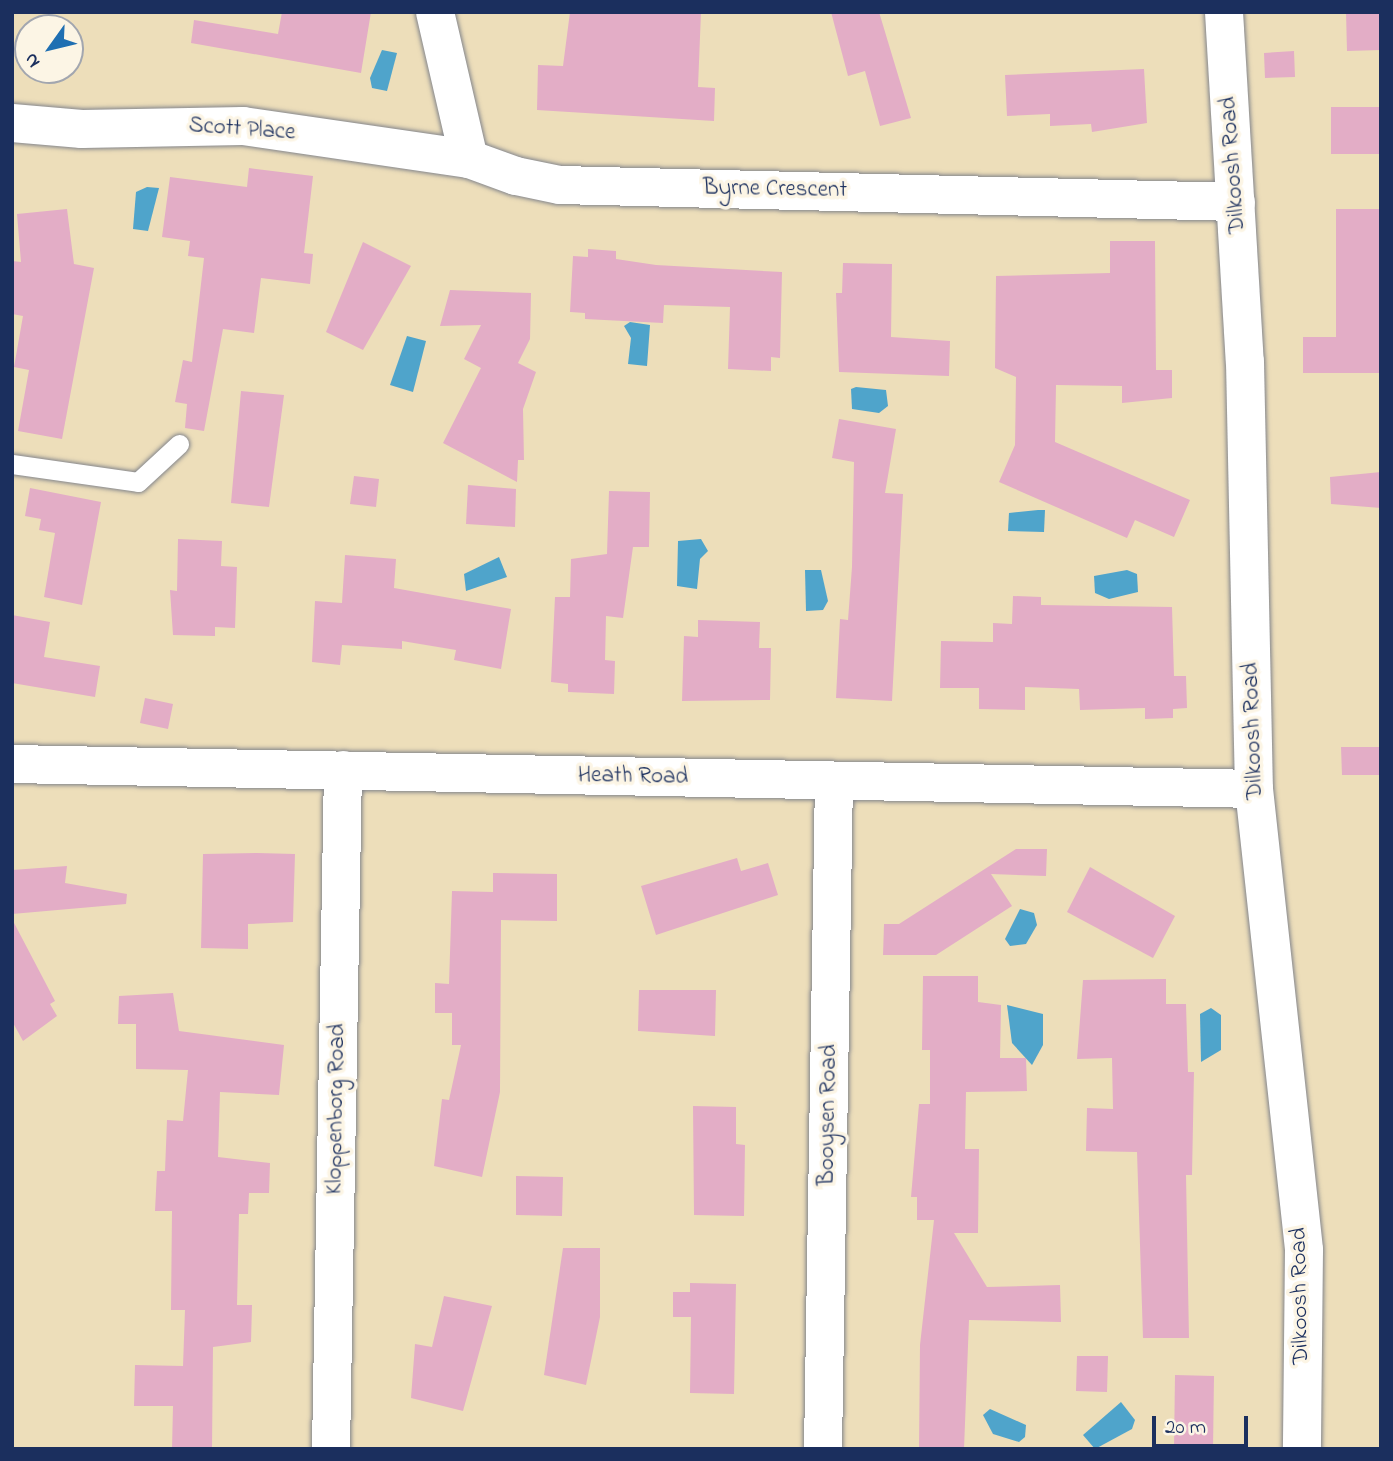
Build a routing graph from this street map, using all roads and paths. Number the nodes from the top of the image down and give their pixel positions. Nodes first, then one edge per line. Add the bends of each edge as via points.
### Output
1 (435, 12) edge
2 (1224, 12) edge
3 (12, 123) edge
4 (469, 159) junction
5 (1236, 202) junction
6 (179, 444) dead end
7 (12, 464) edge
8 (12, 764) edge
9 (343, 770) junction
10 (834, 781) junction
11 (1254, 789) junction
12 (331, 1449) edge
13 (823, 1449) edge
14 (1302, 1449) edge

1 - 4 street
2 - 5 street, Dilkoosh Road
3 - 4 street, Scott Place via 82,129 243,126
4 - 5 street, Byrne Crescent via 559,185
5 - 11 street, Dilkoosh Road
6 - 7 lane via 138,482
8 - 9 street, Heath Road
9 - 10 street, Heath Road
9 - 12 street, Kloppenborg Road
10 - 11 street, Heath Road
10 - 13 street, Booysen Road
11 - 14 street, Dilkoosh Road via 1304,1250

